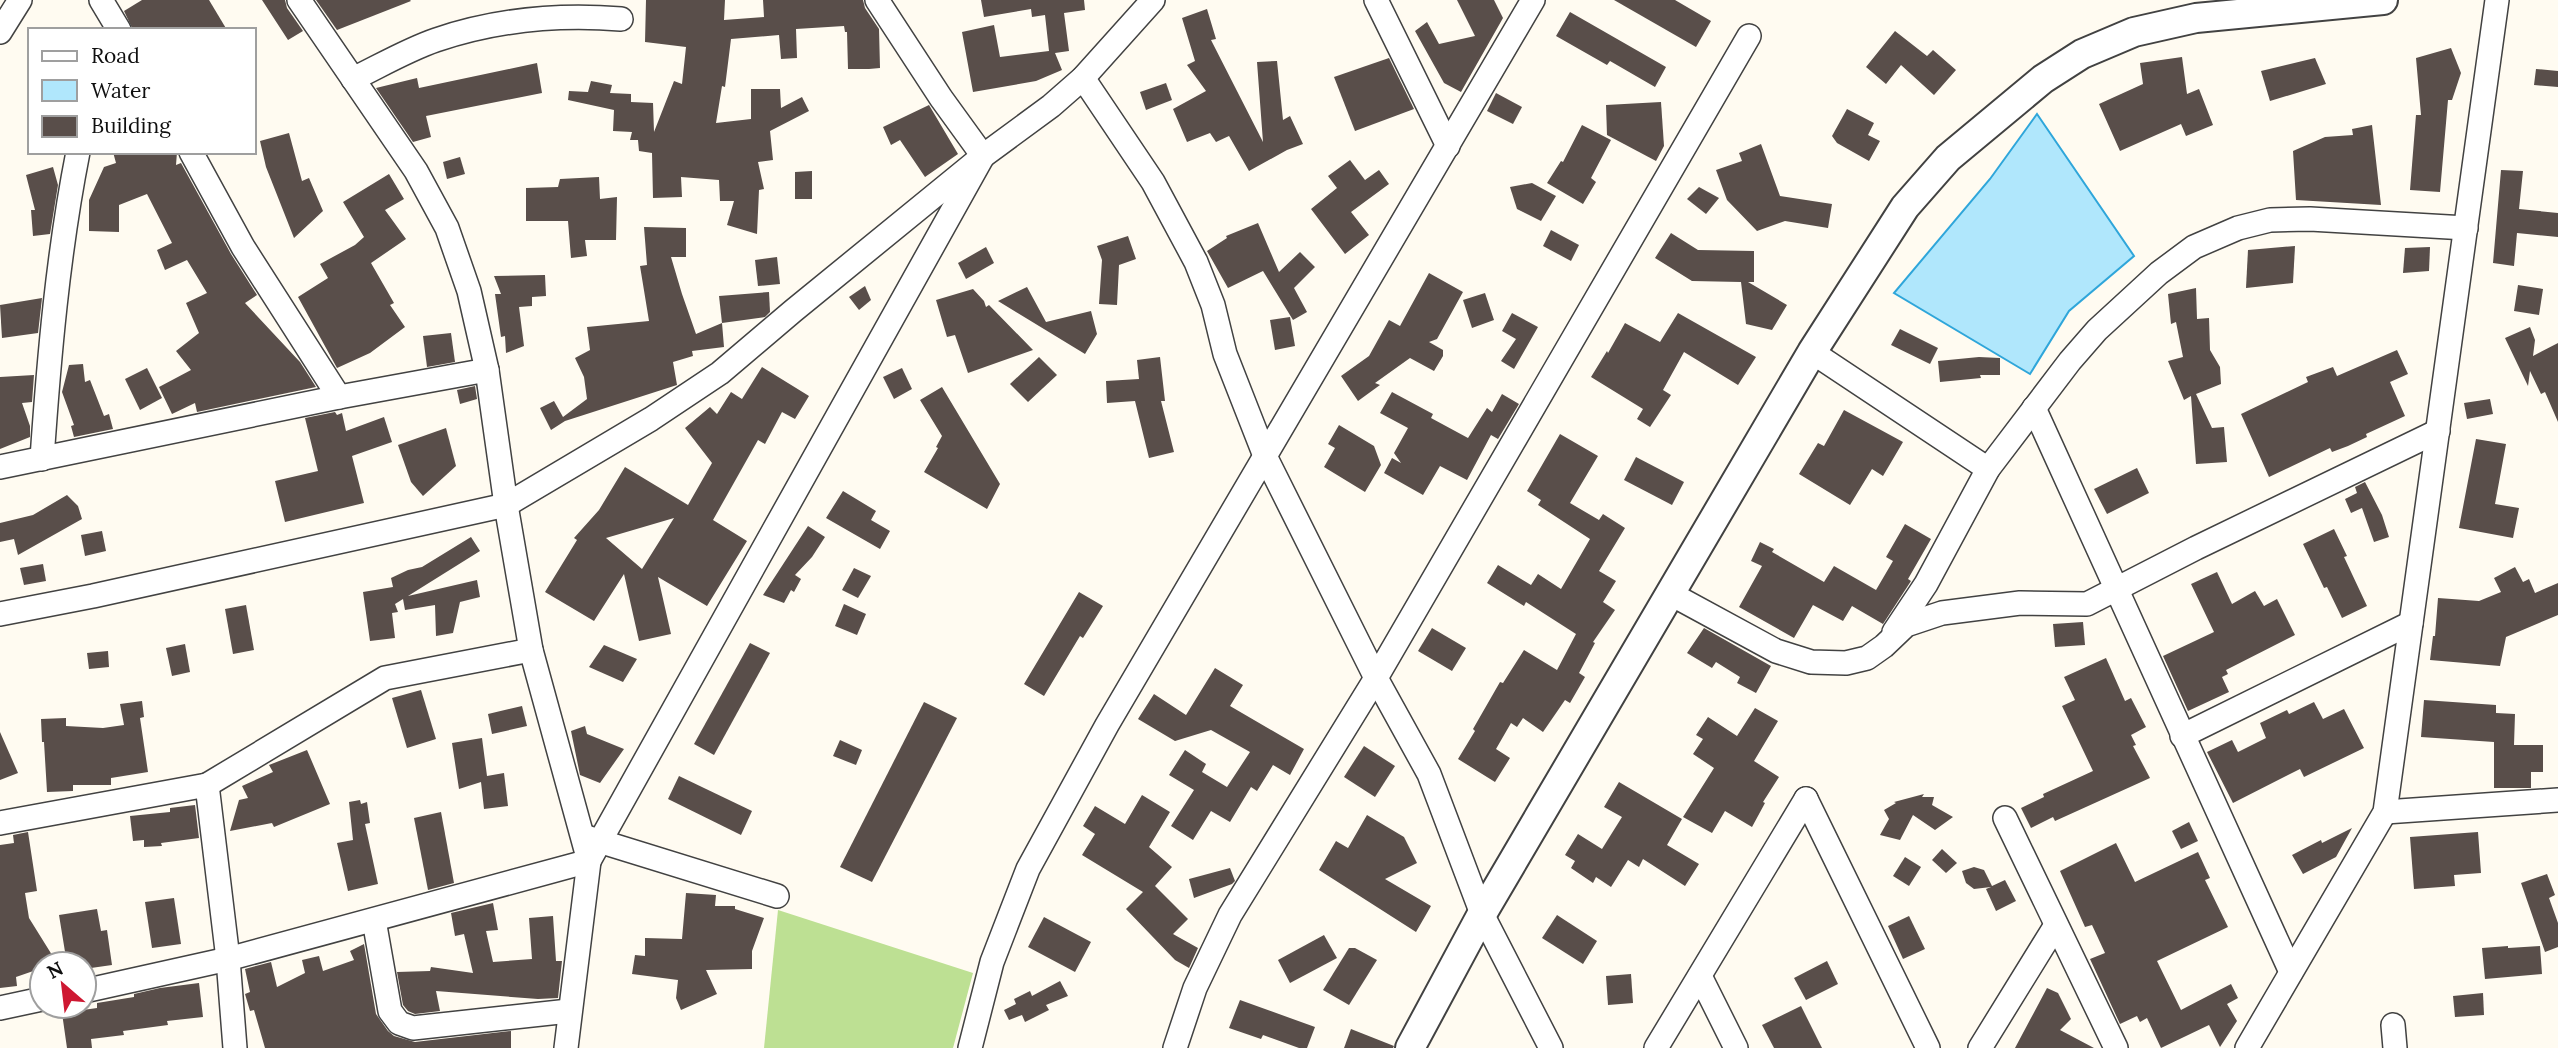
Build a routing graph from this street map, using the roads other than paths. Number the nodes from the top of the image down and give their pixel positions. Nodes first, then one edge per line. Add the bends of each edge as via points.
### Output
1 (20, 0) edge
2 (101, 0) edge
3 (299, 0) edge
4 (877, 0) edge
5 (1153, 0) edge
6 (1376, 0) edge
7 (1532, 0) edge
8 (2383, 0) edge
9 (2497, 0) edge
10 (621, 19) dead end
11 (118, 28) edge
12 (0, 32) edge
13 (1749, 36) dead end
14 (1083, 78) junction
15 (353, 79) junction
16 (1448, 146) junction
17 (78, 154) edge
18 (192, 154) edge
19 (983, 156) junction
20 (2466, 228) junction
21 (1812, 352) junction
22 (487, 370) junction
23 (339, 397) junction
24 (2034, 408) junction
25 (2438, 431) junction
26 (1265, 456) junction
27 (42, 459) junction
28 (0, 467) edge
29 (1988, 469) junction
30 (506, 505) junction
31 (2115, 588) junction
32 (1671, 594) junction
33 (0, 614) edge
34 (2411, 623) junction
35 (1884, 646) junction
36 (531, 650) junction
37 (1376, 678) junction
38 (2182, 736) junction
39 (207, 785) junction
40 (2558, 800) edge
41 (2385, 813) junction
42 (2005, 818) dead end
43 (0, 823) edge
44 (591, 846) junction
45 (777, 896) dead end
46 (1482, 914) junction
47 (374, 920) junction
48 (2056, 925) junction
49 (228, 959) junction
50 (2291, 972) junction
51 (1700, 976) junction
52 (98, 988) edge
53 (28, 1002) edge
54 (0, 1008) edge
55 (569, 1011) junction
56 (2393, 1025) dead end
57 (235, 1048) edge
58 (566, 1048) edge
59 (970, 1048) edge
60 (1175, 1048) edge
61 (1410, 1048) edge
62 (1551, 1048) edge
63 (1656, 1048) edge
64 (1736, 1048) edge
65 (1928, 1048) edge
66 (1980, 1048) edge
67 (2116, 1048) edge
68 (2247, 1048) edge
69 (2395, 1048) edge

1 - 12 street
2 - 11 street
3 - 15 street
4 - 19 street
5 - 14 street
6 - 16 street
7 - 16 street
8 - 21 street via 2196,18 2134,32 2082,54 1998,114 1939,168 1905,206
9 - 20 street
10 - 15 street via 564,16 474,29 434,41
13 - 37 street
14 - 19 street
14 - 26 street via 1153,183 1196,262 1225,354
15 - 22 street via 416,171 447,228
16 - 26 street
17 - 27 street via 49,363
18 - 23 street via 243,247
19 - 30 street via 720,373
19 - 44 street
20 - 24 street via 2310,219 2270,220 2238,228 2194,247 2159,273 2097,330
20 - 25 street
21 - 29 street
21 - 32 street
22 - 23 street
22 - 30 street
23 - 27 street
24 - 29 street
24 - 31 street
25 - 31 street
25 - 34 street
26 - 37 street
26 - 59 street via 1028,869 992,962
27 - 28 street
29 - 35 street via 1926,584
30 - 33 street
30 - 36 street
31 - 35 street via 2087,604 2020,603 1942,612 1906,625
31 - 38 street
32 - 35 street via 1798,659 1846,663 1867,658
32 - 46 street
34 - 38 street
34 - 41 street
36 - 39 street via 385,678
36 - 44 street
37 - 46 street via 1429,774
37 - 60 street via 1230,915 1195,988
38 - 50 street
39 - 43 street
39 - 49 street
40 - 41 street
41 - 50 street
42 - 48 street
44 - 45 street
44 - 47 street
44 - 55 street
46 - 61 street
46 - 62 street
47 - 49 street
47 - 55 street via 390,1011 399,1023 413,1028
48 - 66 street
48 - 67 street
49 - 52 street
49 - 57 street
50 - 68 street
51 - 63 street
51 - 64 street
51 - 65 street via 1806,799
53 - 54 street
55 - 58 street
56 - 69 street

